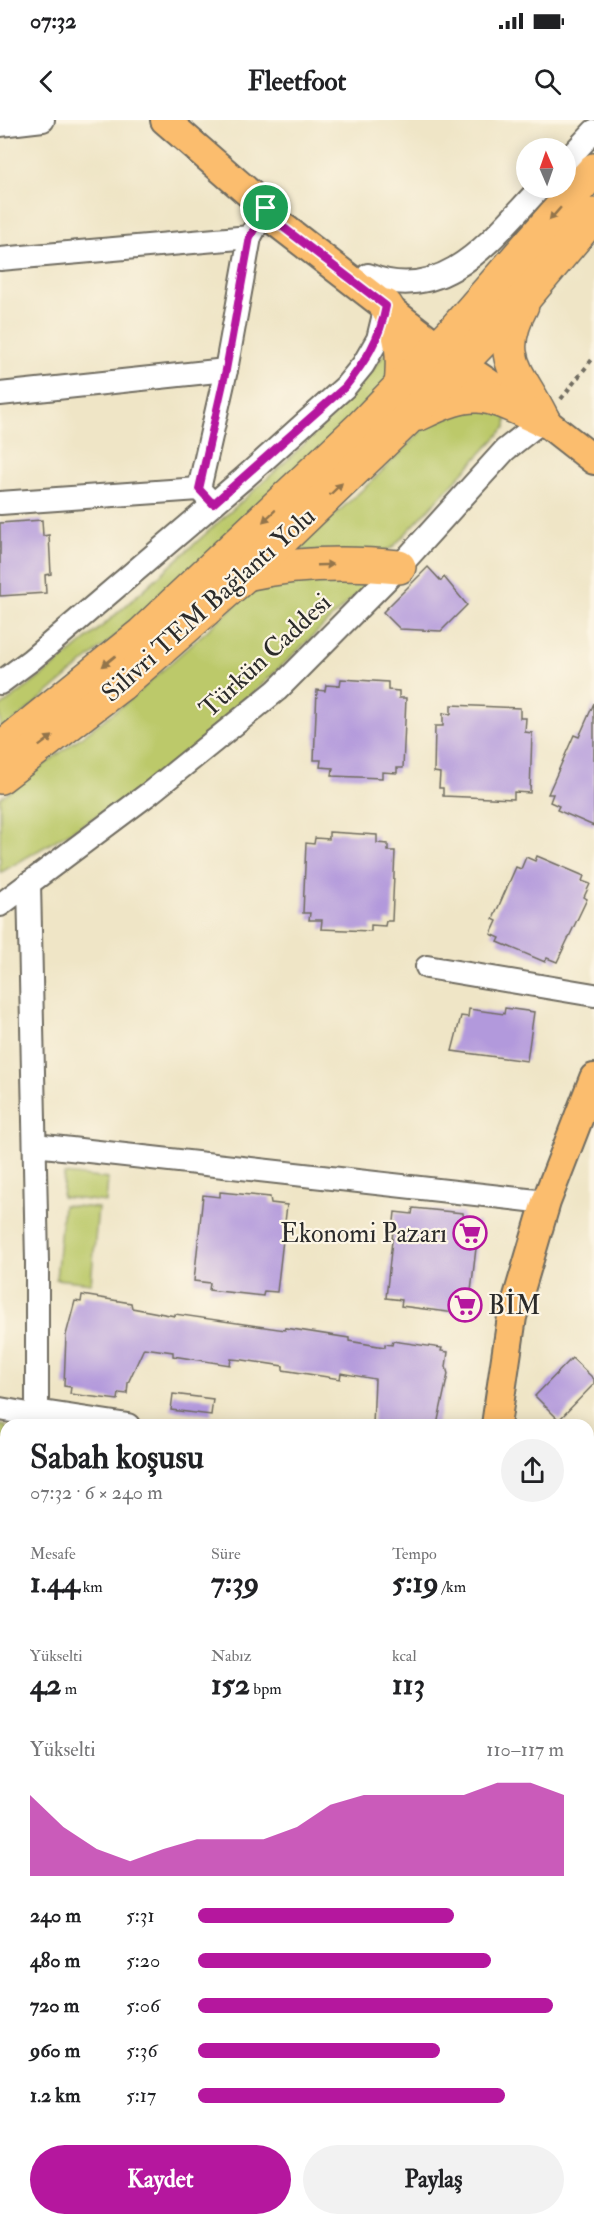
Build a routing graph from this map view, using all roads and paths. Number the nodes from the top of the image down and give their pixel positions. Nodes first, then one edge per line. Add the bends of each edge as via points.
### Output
1 (43, 120) edge
2 (165, 120) edge
3 (0, 125) edge
4 (594, 131) edge
5 (576, 150) edge
6 (594, 170) edge
7 (530, 198) edge
8 (266, 208) junction
9 (594, 215) edge
10 (250, 237) junction
11 (0, 259) edge
12 (368, 275) junction
13 (527, 296) junction
14 (386, 306) junction
15 (455, 350) junction
16 (594, 357) edge
17 (226, 370) junction
18 (401, 386) junction
19 (0, 394) edge
20 (406, 420) junction
21 (543, 420) junction
22 (594, 460) edge
23 (206, 497) junction
24 (0, 503) edge
25 (399, 567) junction
26 (246, 574) junction
27 (31, 660) junction
28 (0, 666) edge
29 (0, 683) edge
30 (0, 749) edge
31 (0, 777) edge
32 (29, 883) junction
33 (0, 904) edge
34 (427, 967) dead end
35 (594, 995) edge
36 (594, 1078) edge
37 (35, 1144) junction
38 (546, 1202) junction
39 (0, 1409) edge
40 (36, 1417) edge
41 (59, 1419) edge
42 (497, 1419) edge

1 - 3 street
2 - 8 main road
4 - 5 street
6 -> 15 highway
7 - 12 street via 458,268 415,284
8 - 10 street
8 - 12 main road via 284,211
8 - 14 main road via 275,221
9 - 13 highway
10 - 11 street
10 - 17 street
12 - 15 main road
13 - 15 highway
13 - 21 highway via 510,330 510,354
14 - 15 main road
14 - 18 highway via 399,328
14 - 23 street via 378,339 345,387
15 - 18 highway, Silivri TEM Bağlantı Yolu
15 - 20 highway, Silivri TEM Bağlantı Yolu
15 - 21 main road
16 - 21 path
17 - 19 street
17 - 23 street
18 -> 30 highway, Silivri TEM Bağlantı Yolu via 142,634
20 - 21 highway via 449,400 479,394
26 -> 20 highway, Silivri TEM Bağlantı Yolu
21 - 22 main road
21 - 25 street, Türkün Caddesi via 505,450
23 - 24 street
23 - 27 street
26 -> 25 highway via 282,566
25 - 32 street, Türkün Caddesi via 277,690 151,792
31 -> 26 highway, Silivri TEM Bağlantı Yolu via 120,685
27 - 28 street
27 - 29 street
32 - 33 street, Türkün Caddesi
32 - 37 street
34 - 35 street
36 - 38 main road
37 - 38 street
37 - 40 street
38 - 42 main road via 512,1317
39 - 40 street
40 - 41 street

